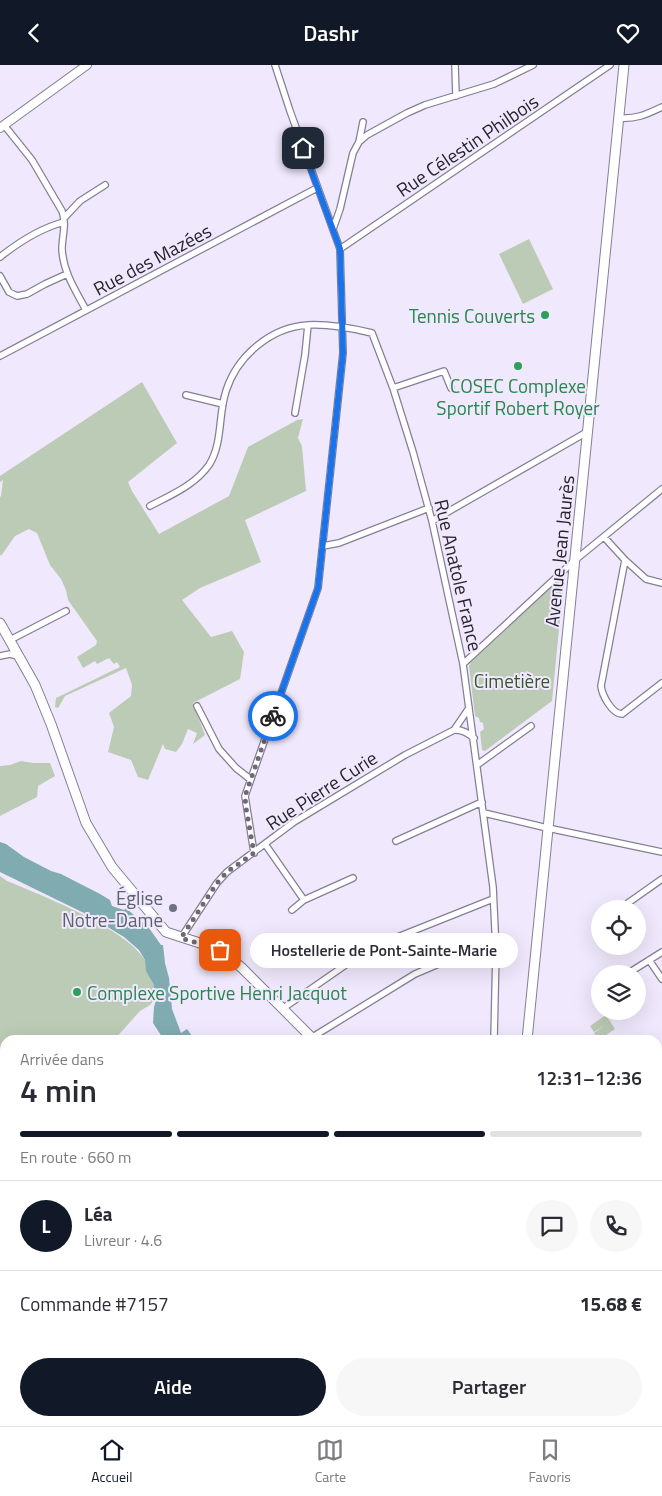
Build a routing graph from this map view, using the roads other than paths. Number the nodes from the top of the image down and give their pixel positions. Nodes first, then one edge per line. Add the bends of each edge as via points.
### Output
1 (87, 65) edge
2 (275, 65) edge
3 (455, 65) edge
4 (533, 65) edge
5 (610, 65) edge
6 (624, 65) edge
7 (456, 96) junction
8 (662, 107) edge
9 (618, 118) junction
10 (363, 122) dead end
11 (2, 126) edge
12 (359, 142) junction
13 (105, 185) dead end
14 (317, 188) junction
15 (340, 209) junction
16 (327, 215) junction
17 (64, 219) junction
18 (333, 229) junction
19 (340, 249) junction
20 (0, 257) edge
21 (67, 274) junction
22 (0, 276) edge
23 (86, 310) junction
24 (308, 325) junction
25 (343, 326) junction
26 (0, 356) edge
27 (393, 388) junction
28 (451, 388) dead end
29 (186, 395) dead end
30 (223, 404) junction
31 (295, 413) dead end
32 (587, 432) junction
33 (662, 489) edge
34 (150, 506) dead end
35 (429, 508) junction
36 (432, 521) junction
37 (604, 537) junction
38 (323, 546) junction
39 (625, 560) junction
40 (574, 561) junction
41 (662, 583) edge
42 (66, 611) dead end
43 (1, 627) edge
44 (10, 640) junction
45 (18, 655) junction
46 (0, 656) edge
47 (463, 664) junction
48 (662, 683) edge
49 (197, 706) dead end
50 (470, 708) junction
51 (531, 726) dead end
52 (454, 730) junction
53 (474, 738) junction
54 (477, 765) junction
55 (250, 779) junction
56 (482, 802) junction
57 (484, 813) junction
58 (548, 828) junction
59 (396, 841) dead end
60 (265, 844) junction
61 (662, 852) edge
62 (254, 853) junction
63 (353, 878) dead end
64 (662, 879) edge
65 (493, 899) junction
66 (304, 900) junction
67 (632, 900) edge
68 (292, 910) dead end
69 (181, 938) junction
70 (495, 940) junction
71 (662, 952) edge
72 (649, 961) junction
73 (642, 965) edge
74 (662, 979) edge
75 (282, 1009) junction
76 (308, 1035) edge
77 (318, 1035) edge
78 (494, 1035) edge
79 (527, 1035) edge

1 - 11 street
2 - 14 street
3 - 7 street
4 - 7 street via 494,84
5 - 19 street, Rue Célestin Philbois
6 - 9 main road, Avenue Jean Jaurès
7 - 12 street via 407,113
8 - 9 street via 642,117
9 - 32 main road, Avenue Jean Jaurès
10 - 12 street
11 - 17 street via 32,160 60,206
12 - 15 street via 353,153
13 - 17 street via 80,201
14 - 16 street
14 - 23 street, Rue des Mazées
15 - 16 street
15 - 18 street
16 - 18 street
17 - 20 street
17 - 21 street via 62,249
18 - 19 street
19 - 25 street
21 - 22 street via 17,296 10,292
21 - 23 street
23 - 26 street, Rue des Mazées
24 - 25 street
24 - 30 street via 285,330 250,351 235,371
24 - 31 street
25 - 27 street, Rue Anatole France via 372,333
25 - 38 street
27 - 28 street via 444,371
27 - 35 street, Rue Anatole France
29 - 30 street
30 - 34 street via 215,452 204,471 189,485
32 - 36 street
32 - 40 main road, Avenue Jean Jaurès
33 - 37 street
35 - 36 street, Rue Anatole France
35 - 38 street via 339,543
36 - 47 street, Rue Anatole France
37 - 39 street
37 - 40 street
38 - 55 street via 315,599
39 - 41 street via 646,579
39 - 48 street via 602,691 614,711 622,714
40 - 47 street
40 - 58 main road, Avenue Jean Jaurès
42 - 44 street
43 - 44 main road
44 - 45 main road
45 - 46 street
45 - 69 main road via 51,724 86,823 112,867 157,923
47 - 50 street, Rue Anatole France
49 - 55 street via 219,749
50 - 52 street, Rue Pierre Curie
50 - 53 street, Rue Anatole France
51 - 54 street
52 - 53 street via 464,731
52 - 60 street, Rue Pierre Curie via 364,779
53 - 54 street, Rue Anatole France
54 - 56 street, Rue Anatole France
55 - 62 street via 245,802
56 - 57 street, Rue Anatole France
56 - 59 street
57 - 58 street
57 - 65 street, Rue Anatole France
58 - 61 street
58 - 79 main road, Avenue Jean Jaurès
60 - 62 street, Rue Pierre Curie
60 - 66 street
62 - 69 street, Rue Pierre Curie via 217,883
63 - 66 street
64 - 67 street
65 - 70 street, Rue Anatole France
65 - 75 street via 370,948
66 - 68 street
69 - 75 main road via 220,950
70 - 77 street via 415,974
70 - 78 street, Rue Anatole France
71 - 72 street
72 - 73 street
72 - 74 street
75 - 76 main road

